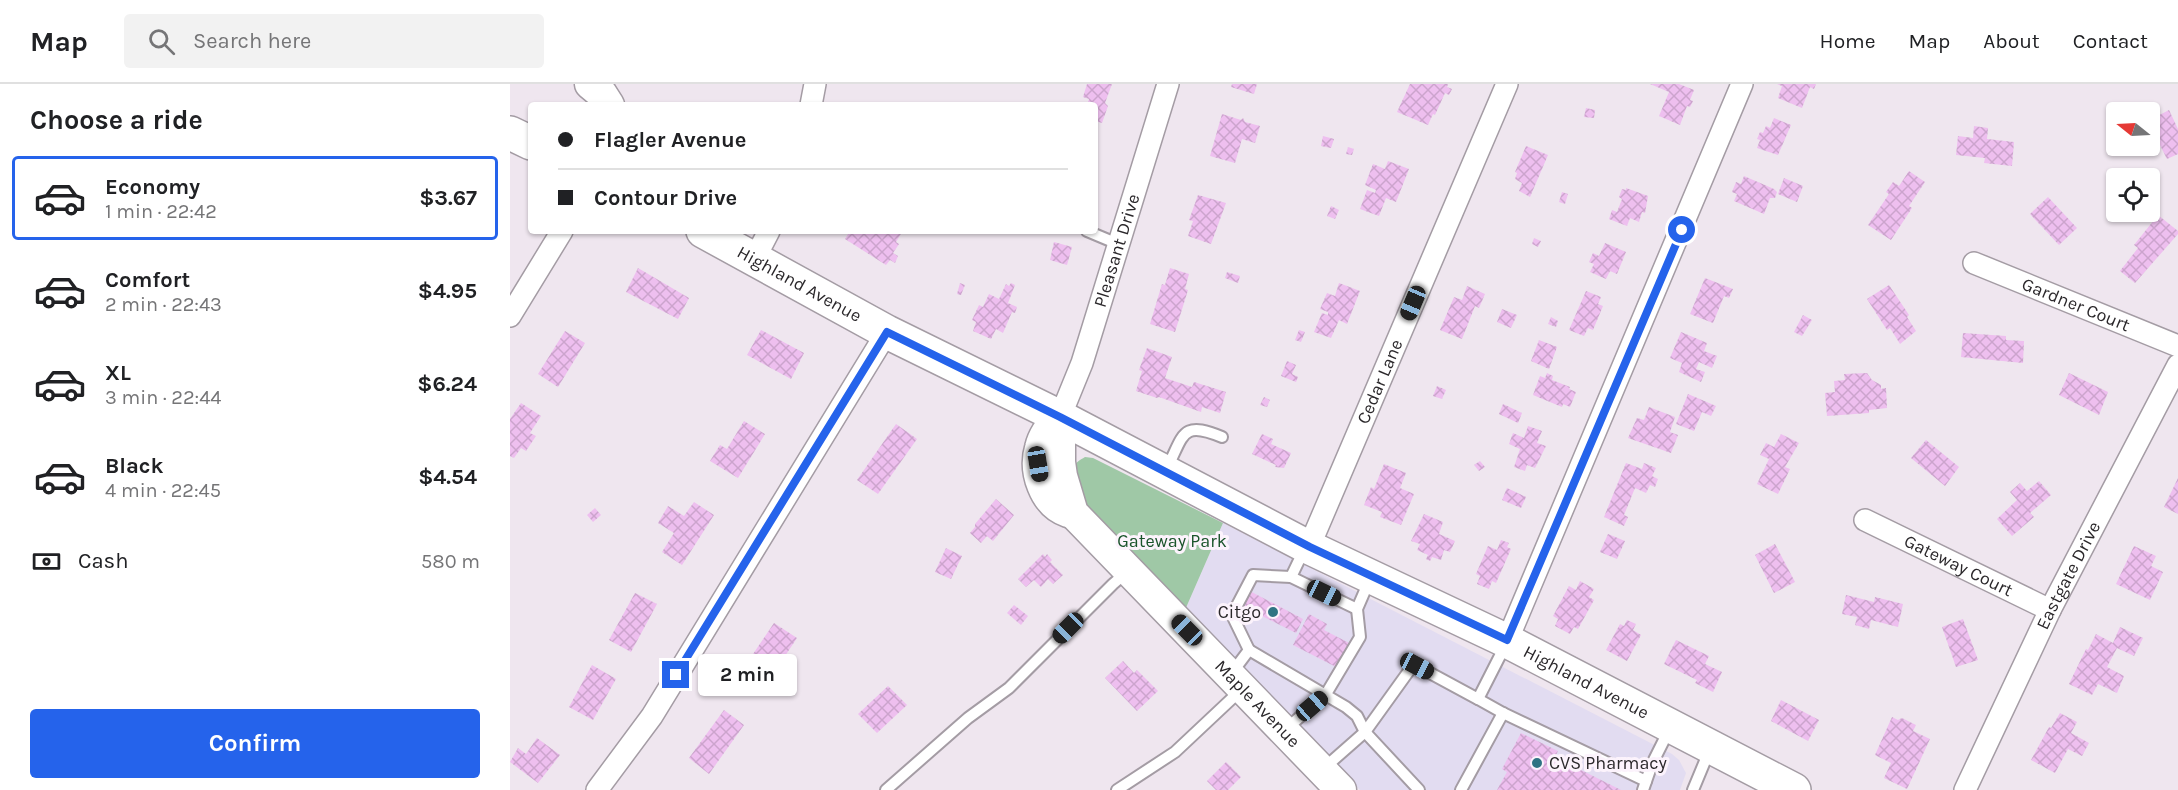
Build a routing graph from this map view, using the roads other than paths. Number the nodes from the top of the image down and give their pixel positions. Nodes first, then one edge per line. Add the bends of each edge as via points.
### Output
1 (590, 84) edge
2 (816, 84) edge
3 (1168, 84) edge
4 (1507, 84) edge
5 (1742, 84) edge
6 (607, 102) edge
7 (812, 102) edge
8 (510, 133) edge
9 (528, 142) edge
10 (560, 234) edge
11 (715, 234) edge
12 (1094, 234) edge
13 (1118, 244) junction
14 (761, 245) edge
15 (1974, 263) dead end
16 (510, 316) edge
17 (887, 332) junction
18 (2178, 345) edge
19 (2178, 365) edge
20 (1060, 417) junction
21 (1222, 437) dead end
22 (1165, 471) junction
23 (1866, 520) dead end
24 (1308, 546) junction
25 (1128, 571) junction
26 (1371, 576) junction
27 (1291, 577) junction
28 (1356, 609) junction
29 (2050, 610) junction
30 (1507, 640) junction
31 (1249, 650) junction
32 (1238, 681) junction
33 (1326, 694) junction
34 (1478, 699) junction
35 (1503, 713) junction
36 (1671, 726) junction
37 (1285, 730) junction
38 (1365, 732) junction
39 (1711, 747) junction
40 (1332, 780) edge
41 (1645, 786) edge
42 (1787, 788) edge
43 (597, 790) edge
44 (886, 790) edge
45 (1117, 790) edge
46 (1419, 790) edge
47 (1461, 790) edge
48 (1693, 790) edge
49 (1965, 790) edge

1 - 6 street
2 - 7 street
3 - 13 street, Pleasant Drive
4 - 24 street, Cedar Lane
5 - 30 street
8 - 9 highway
10 - 16 street
11 - 14 highway, Highland Avenue
12 - 13 lane
13 - 20 street, Pleasant Drive via 1082,363
14 - 17 highway, Highland Avenue
15 - 18 street, Gardner Court
17 - 20 highway, Highland Avenue
17 - 43 street via 652,716
19 - 29 street, Eastgate Drive
20 - 22 highway, Highland Avenue
20 - 25 street, Maple Avenue via 1060,462 1073,513
21 - 22 lane via 1193,429 1184,434
22 - 24 highway, Highland Avenue
23 - 29 street, Gateway Court
24 - 26 highway, Highland Avenue
24 - 27 lane
25 - 32 street, Maple Avenue
25 - 44 lane via 1009,688 968,718
26 - 28 lane
26 - 30 highway, Highland Avenue
27 - 28 lane
27 - 31 lane via 1253,575 1232,615
28 - 33 lane via 1360,637
29 - 49 street, Eastgate Drive
30 - 34 lane
30 - 36 highway, Highland Avenue
31 - 32 lane
31 - 33 lane
32 - 37 street, Maple Avenue
32 - 45 lane via 1175,752
33 - 37 lane
33 - 38 lane via 1357,716
34 - 35 lane
34 - 38 lane via 1417,666 1404,676
35 - 41 lane
35 - 47 lane
36 - 39 highway, Highland Avenue
36 - 41 lane
37 - 40 street, Maple Avenue
38 - 40 lane
38 - 46 lane
39 - 42 highway, Highland Avenue
39 - 48 lane

